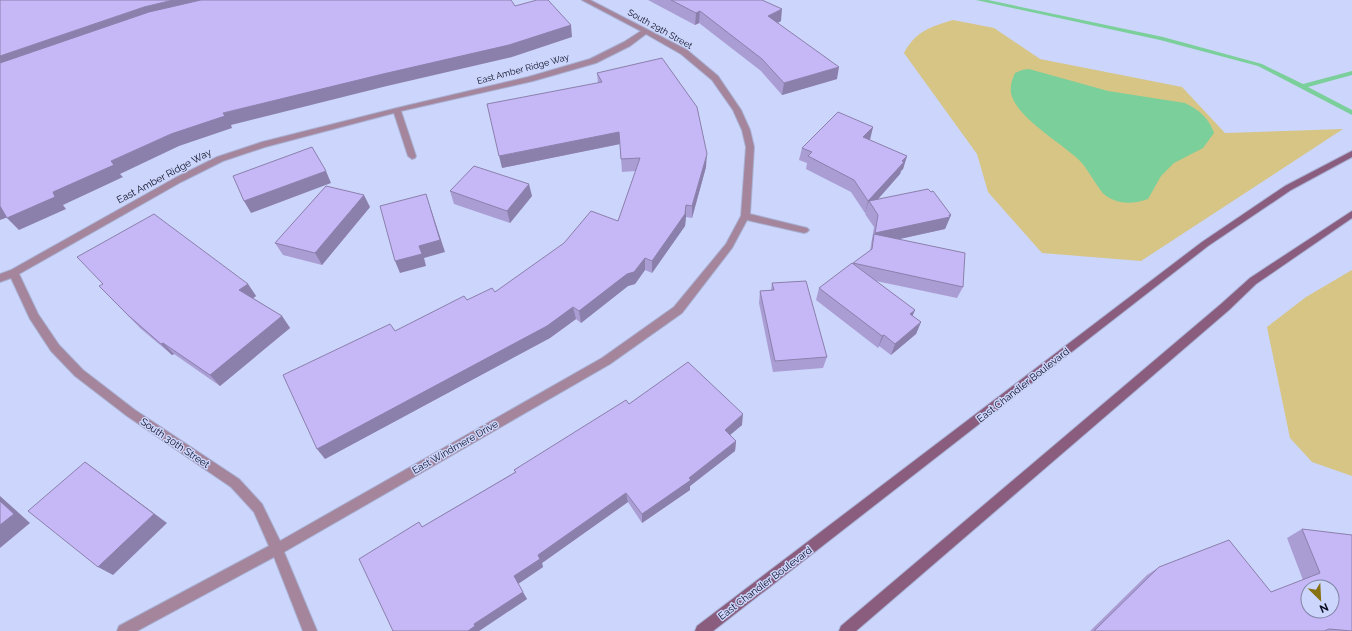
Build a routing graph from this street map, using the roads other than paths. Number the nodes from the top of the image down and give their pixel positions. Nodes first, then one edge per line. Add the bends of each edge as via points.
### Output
1 (585, 0) edge
2 (646, 31) junction
3 (397, 110) junction
4 (750, 147) joint
5 (1352, 154) edge
6 (412, 156) dead end
7 (1352, 214) edge
8 (745, 216) junction
9 (804, 230) dead end
10 (14, 273) junction
11 (0, 278) edge
12 (277, 549) junction
13 (124, 631) edge
14 (310, 631) edge
15 (702, 631) edge
16 (846, 631) edge

1 - 2 street, South 29th Street
2 - 3 street, East Amber Ridge Way via 593,61 530,79
2 - 4 street, South 29th Street via 684,52 715,78 737,110
3 - 6 street
3 - 10 street, East Amber Ridge Way via 262,145 220,159
4 - 8 street, East Windmere Drive
5 - 15 main road, East Chandler Boulevard via 1288,188 1205,244
7 - 16 main road via 1253,281
8 - 9 street
8 - 12 street, East Windmere Drive via 728,246 678,310 606,361
10 - 11 street, East Amber Ridge Way
10 - 12 street, South 30th Street via 34,316 55,348 79,373 131,413 235,484 258,508
12 - 13 street, East Windmere Drive
12 - 14 street, South 30th Street

